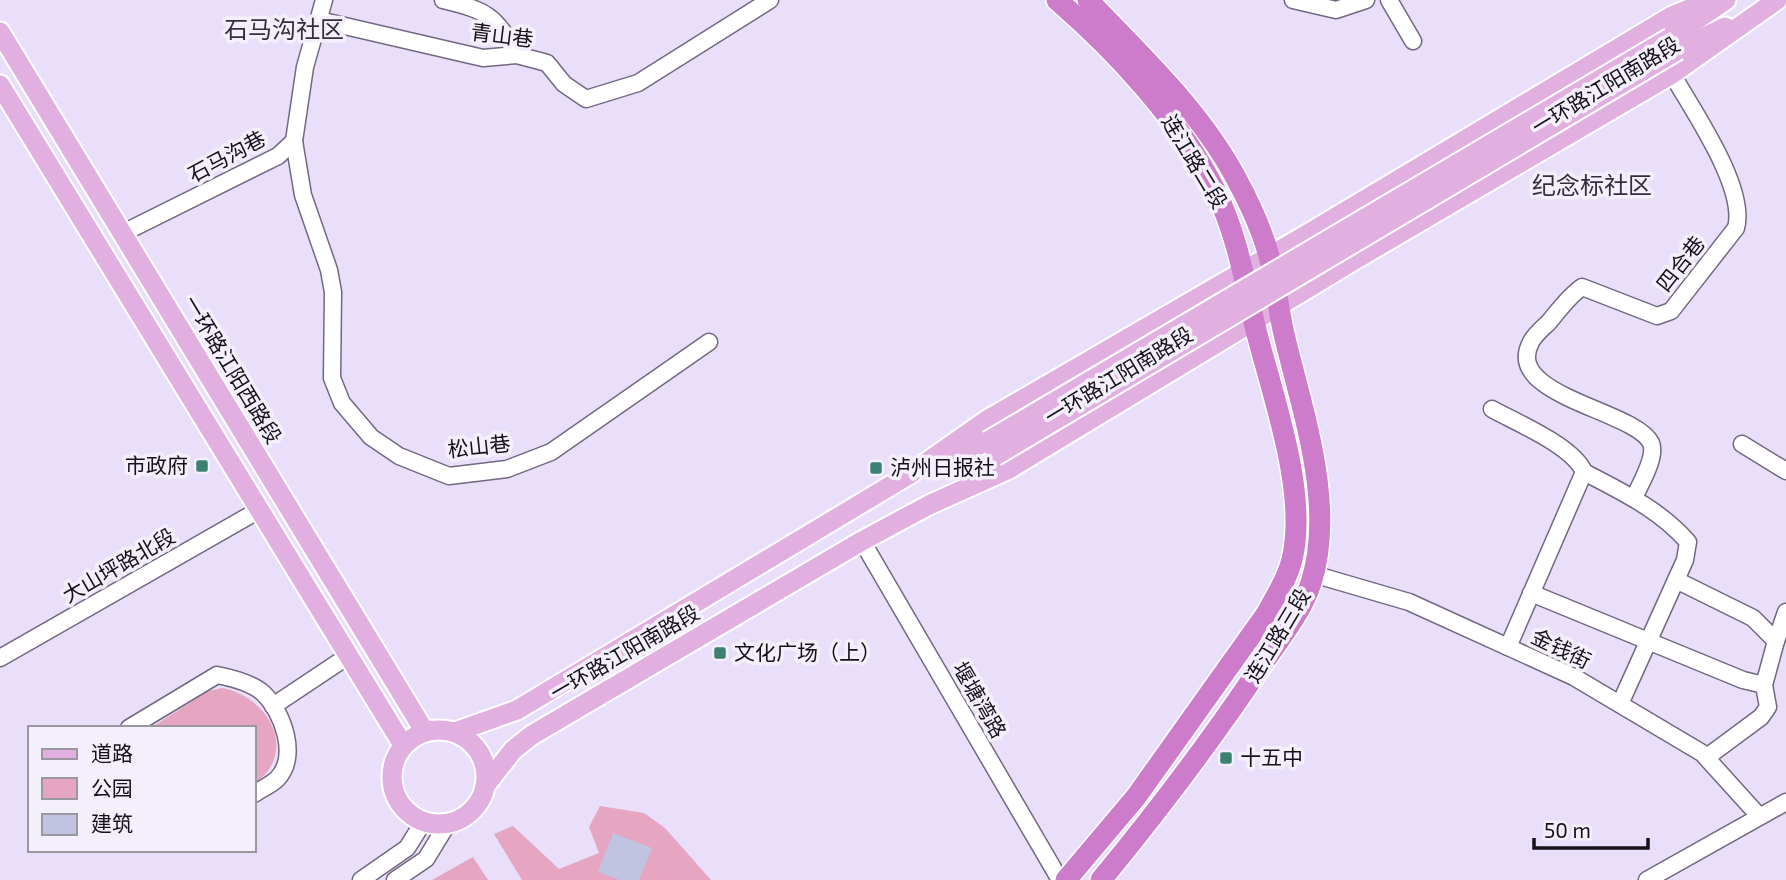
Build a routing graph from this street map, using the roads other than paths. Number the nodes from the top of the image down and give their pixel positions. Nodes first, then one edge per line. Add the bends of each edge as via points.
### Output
1 (324, 0) edge
2 (443, 0) edge
3 (770, 0) edge
4 (1057, 0) edge
5 (1088, 0) edge
6 (1293, 0) edge
7 (1366, 0) edge
8 (1389, 0) edge
9 (1711, 0) edge
10 (1726, 0) edge
11 (1769, 5) edge
12 (319, 20) junction
13 (0, 32) edge
14 (1413, 41) dead end
15 (1674, 44) junction
16 (517, 55) junction
17 (1672, 74) junction
18 (0, 85) edge
19 (294, 141) junction
20 (1351, 208) junction
21 (122, 233) junction
22 (1379, 246) junction
23 (1269, 257) junction
24 (1244, 271) junction
25 (1278, 307) junction
26 (1176, 310) junction
27 (1254, 321) junction
28 (709, 342) dead end
29 (1208, 350) junction
30 (1492, 409) dead end
31 (1742, 443) dead end
32 (992, 448) junction
33 (1786, 471) edge
34 (1584, 472) junction
35 (910, 474) junction
36 (1634, 498) junction
37 (929, 505) junction
38 (259, 510) junction
39 (862, 541) junction
40 (1313, 574) junction
41 (1676, 580) junction
42 (1531, 593) junction
43 (1786, 612) edge
44 (1776, 641) junction
45 (1649, 642) junction
46 (1508, 647) junction
47 (348, 656) junction
48 (0, 658) edge
49 (1764, 685) junction
50 (1620, 704) junction
51 (273, 706) junction
52 (132, 726) edge
53 (425, 732) junction
54 (455, 732) junction
55 (403, 746) junction
56 (1707, 757) junction
57 (485, 786) junction
58 (256, 793) edge
59 (1786, 803) edge
60 (1759, 816) junction
61 (424, 821) junction
62 (448, 823) junction
63 (361, 880) edge
64 (395, 880) edge
65 (1060, 880) edge
66 (1066, 880) edge
67 (1101, 880) edge
68 (1647, 880) edge

1 - 12 street, 石马沟巷
2 - 16 street via 474,8 499,22
3 - 16 street, 青山巷 via 638,83 586,99 564,84 547,63
4 - 24 highway, 连江路二段 via 1170,117 1216,191
5 - 23 highway, 连江路二段 via 1184,102 1213,141 1236,178
6 - 7 street via 1336,10
8 - 14 street
9 - 20 main road, 一环路江阳南路段 via 1672,16
10 - 15 main road
11 - 15 main road
11 - 17 main road, 一环路江阳南路段
12 - 16 street, 青山巷 via 483,58
12 - 19 street, 石马沟巷 via 305,67
13 - 21 main road, 一环路江阳西路段
15 - 32 main road, bridge
17 - 22 main road, 一环路江阳南路段
17 - 36 street, 四合巷 via 1733,185 1740,214 1736,228 1671,312 1657,316 1582,287 1530,342 1529,351 1538,378 1550,389 1639,430 1650,442 1653,453
18 - 38 main road
19 - 21 street, 石马沟巷 via 278,156
19 - 28 street, 松山巷 via 303,195 329,270 332,378 342,403 370,437 399,456 449,475 507,470 551,452
20 - 22 main road via 1345,224 1352,240 1360,246
20 - 23 main road, 一环路江阳南路段
21 - 53 main road, 一环路江阳西路段
22 - 25 main road, 一环路江阳南路段
23 - 24 main road, 一环路江阳南路段
23 - 25 highway, 连江路二段
24 - 26 main road, 一环路江阳南路段
24 - 27 highway, 连江路二段
25 - 27 main road, 一环路江阳南路段
25 - 40 highway, 连江路三段 via 1314,471 1318,535
26 - 29 main road via 1189,310 1207,323
26 - 35 main road, 一环路江阳南路段 via 987,420
27 - 29 main road, 一环路江阳南路段
27 - 66 highway, 连江路三段 via 1291,473 1293,554 1285,580 1222,680 1136,797
29 - 37 main road, 一环路江阳南路段 via 1009,469
30 - 34 street via 1565,451
31 - 33 street
32 - 35 main road
32 - 37 main road
34 - 36 street
34 - 42 street
35 - 54 main road, 一环路江阳南路段 via 517,710
36 - 41 street via 1671,523 1688,542
37 - 39 main road, 一环路江阳南路段
38 - 47 main road
38 - 48 street, 大山坪路北段
39 - 57 main road, 一环路江阳南路段 via 532,735 513,750
39 - 65 street, 堰塘湾路
40 - 46 street, 金钱街 via 1409,602
40 - 67 highway, 连江路三段 via 1287,627 1240,698 1162,807
41 - 44 street via 1753,618
41 - 45 street
42 - 45 street
42 - 46 street
43 - 44 street
44 - 49 street
45 - 49 street
45 - 50 street
46 - 50 street, 金钱街
47 - 51 street
47 - 55 main road
49 - 56 street via 1768,706 1761,717
50 - 56 street, 金钱街
51 - 52 street via 262,692 217,675
51 - 58 street via 288,737 287,762 278,778
53 - 54 main road
53 - 55 main road
54 - 57 main road via 467,738 483,760
55 - 61 main road via 392,769 395,795 412,815
56 - 60 street, 金钱街
57 - 62 main road via 476,806
59 - 60 street
60 - 68 street
61 - 62 main road
61 - 63 street via 408,848
62 - 64 street via 426,859

